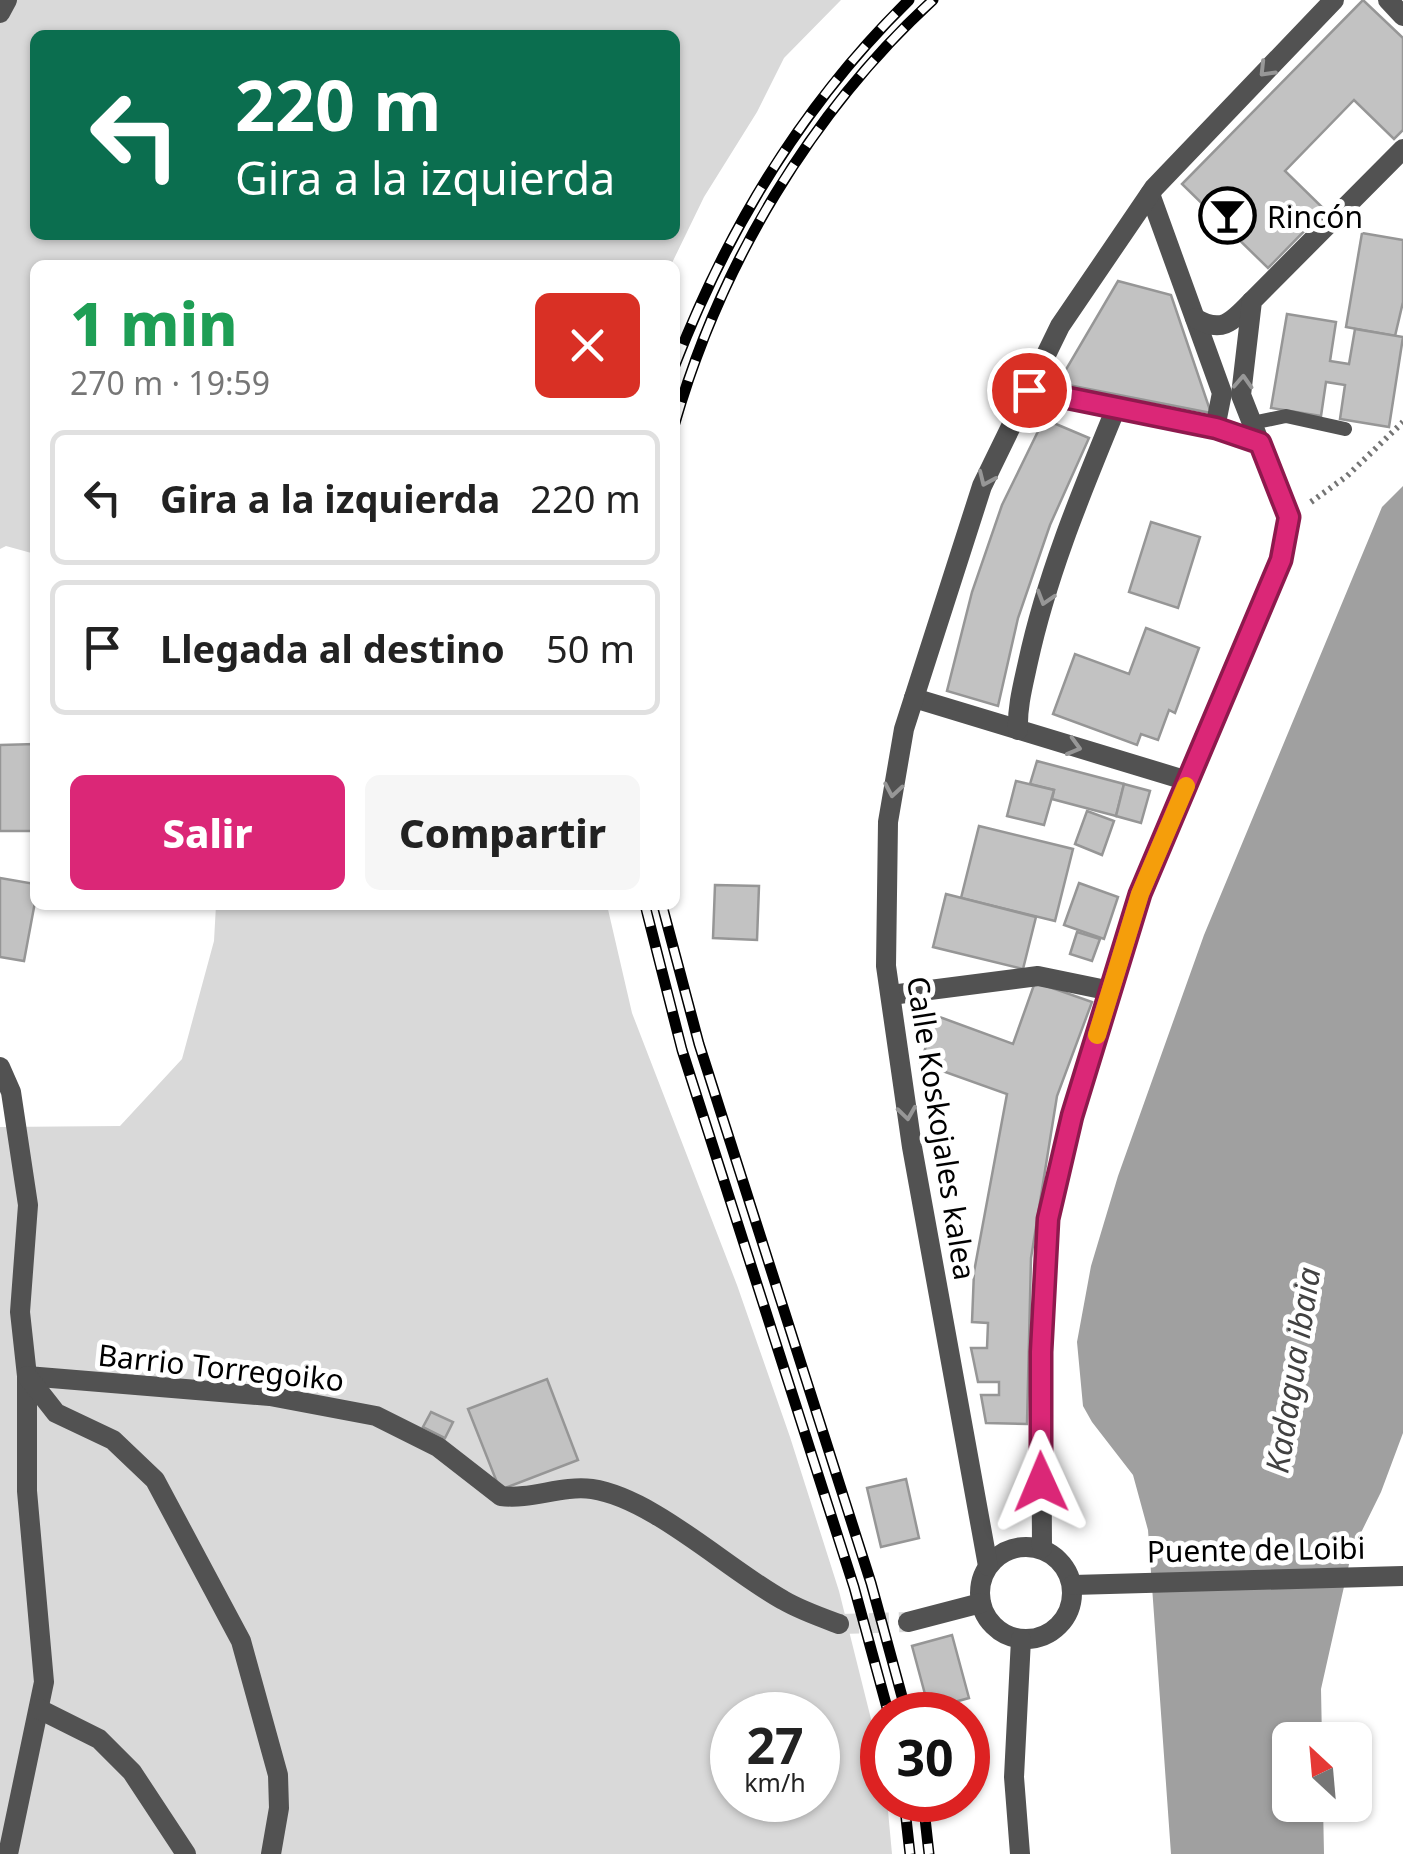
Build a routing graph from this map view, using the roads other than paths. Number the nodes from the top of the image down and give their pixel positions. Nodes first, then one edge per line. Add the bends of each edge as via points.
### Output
1 (7, 0) edge
2 (1334, 0) edge
3 (1388, 0) edge
4 (0, 12) edge
5 (1403, 16) edge
6 (1403, 148) edge
7 (1150, 194) junction
8 (1252, 302) junction
9 (1195, 318) junction
10 (1029, 390) junction
11 (1116, 408) junction
12 (1216, 428) junction
13 (1345, 428) dead end
14 (1256, 433) junction
15 (914, 698) junction
16 (1018, 730) junction
17 (1187, 783) junction
18 (1111, 990) junction
19 (890, 996) junction
20 (0, 1067) edge
21 (28, 1376) junction
22 (1042, 1548) junction
23 (988, 1566) junction
24 (1403, 1576) edge
25 (1073, 1585) junction
26 (981, 1603) junction
27 (908, 1622) tunnel mouth
28 (839, 1624) tunnel mouth
29 (1021, 1639) junction
30 (38, 1709) junction
31 (8, 1854) edge
32 (186, 1854) edge
33 (271, 1854) edge
34 (1020, 1854) edge

1 - 4 street
2 -> 7 street, Calle Koskojales kalea
3 - 5 street
6 - 8 street
7 - 9 street
7 - 10 street, Calle Koskojales kalea via 1060,326
8 - 9 street via 1222,326
14 -> 8 street via 1241,395
9 - 12 street via 1222,394
10 - 11 street
10 -> 15 street, Calle Koskojales kalea via 982,486
11 - 12 street
11 -> 16 street via 1066,530 1034,632
12 - 14 street
13 - 14 lane via 1286,416
14 - 17 street via 1289,517 1281,560
15 - 16 street
15 -> 19 street, Calle Koskojales kalea via 888,822
16 -> 17 street
17 - 18 street via 1140,894
18 - 19 street via 1038,976
18 - 22 street via 1048,1219
19 -> 23 street, Calle Koskojales kalea
20 - 21 street via 11,1092 28,1205 20,1312
21 - 28 street, Barrio Torregoiko via 270,1396 376,1416 438,1446 501,1496 592,1489 620,1497 784,1602
21 - 30 street via 26,1491 44,1682
21 - 33 street via 56,1413 113,1440 155,1480 240,1641 278,1775
22 - 23 street via 1006,1550
22 - 25 street via 1066,1568
23 - 26 street
24 - 25 street, Puente de Loibi
25 - 29 street via 1059,1626
26 - 27 street
26 - 29 street via 992,1624
29 - 34 street via 1014,1777
30 - 31 street
30 - 32 street via 99,1739 132,1772

